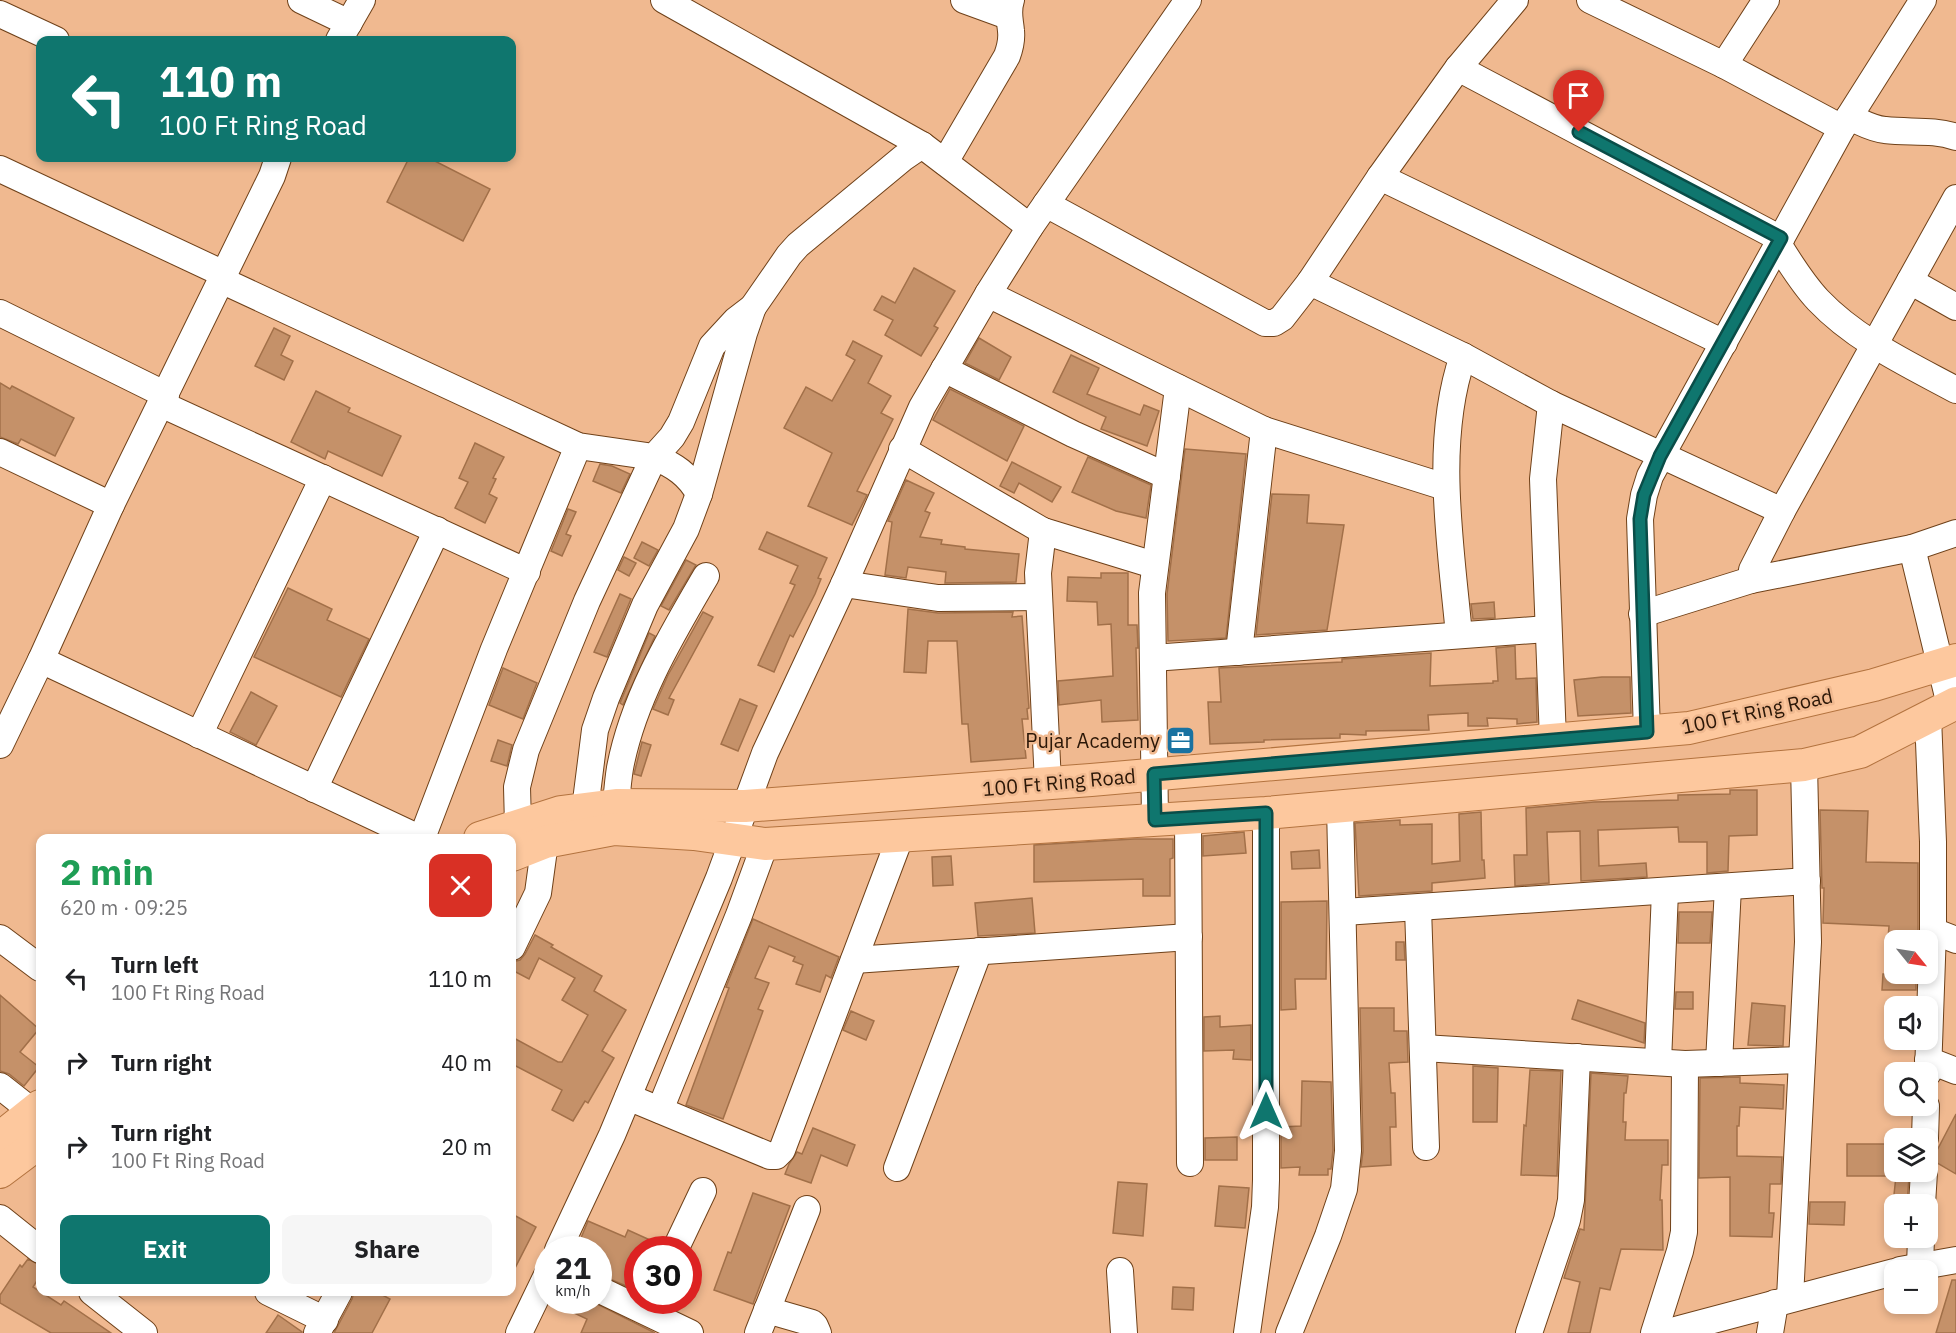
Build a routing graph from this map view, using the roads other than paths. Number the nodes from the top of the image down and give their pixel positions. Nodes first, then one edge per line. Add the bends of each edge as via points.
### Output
1 (301, 0) edge
2 (362, 0) edge
3 (664, 0) edge
4 (964, 0) edge
5 (1188, 0) edge
6 (1515, 0) edge
7 (1590, 0) edge
8 (1766, 0) edge
9 (1923, 0) edge
10 (1010, 8) edge
11 (0, 15) edge
12 (344, 32) edge
13 (47, 36) edge
14 (1724, 65) junction
15 (1458, 68) junction
16 (1846, 123) junction
17 (1956, 137) edge
18 (922, 145) junction
19 (277, 162) edge
20 (945, 162) junction
21 (0, 169) edge
22 (1380, 177) junction
23 (1046, 204) junction
24 (1953, 211) edge
25 (1030, 226) junction
26 (1780, 241) junction
27 (223, 277) junction
28 (1910, 281) junction
29 (1310, 282) junction
30 (988, 294) junction
31 (753, 307) junction
32 (1956, 307) edge
33 (0, 313) edge
34 (1724, 343) junction
35 (1875, 346) junction
36 (1463, 356) junction
37 (944, 369) junction
38 (1178, 388) junction
39 (1956, 390) edge
40 (163, 399) junction
41 (1551, 404) junction
42 (1264, 430) junction
43 (578, 446) junction
44 (902, 449) junction
45 (0, 452) edge
46 (1660, 456) junction
47 (654, 457) junction
48 (1167, 476) junction
49 (323, 478) junction
50 (1445, 487) junction
51 (699, 494) junction
52 (111, 506) junction
53 (1782, 511) junction
54 (437, 531) junction
55 (1043, 531) junction
56 (1956, 533) edge
57 (1912, 548) junction
58 (1154, 565) junction
59 (526, 572) junction
60 (706, 576) dead end
61 (1751, 580) junction
62 (844, 584) junction
63 (1039, 597) junction
64 (1642, 614) junction
65 (1547, 629) junction
66 (1459, 636) junction
67 (1239, 652) junction
68 (1153, 658) junction
69 (41, 660) junction
70 (1948, 662) edge
71 (1945, 708) edge
72 (3, 730) edge
73 (1647, 732) junction
74 (199, 735) junction
75 (1553, 740) junction
76 (1804, 765) junction
77 (1154, 774) junction
78 (1048, 783) junction
79 (314, 789) junction
80 (616, 805) junction
81 (746, 806) junction
82 (1340, 807) junction
83 (585, 809) junction
84 (1266, 813) junction
85 (1188, 818) junction
86 (1155, 820) junction
87 (518, 825) junction
88 (412, 834) edge
89 (423, 834) edge
90 (492, 834) edge
91 (901, 835) junction
92 (1944, 839) edge
93 (733, 840) junction
94 (545, 842) junction
95 (765, 844) junction
96 (516, 853) edge
97 (1807, 881) junction
98 (1728, 887) junction
99 (1665, 891) junction
100 (1418, 908) junction
101 (1344, 912) junction
102 (1944, 935) edge
103 (1189, 937) junction
104 (0, 938) edge
105 (516, 939) edge
106 (979, 951) junction
107 (854, 960) junction
108 (36, 965) edge
109 (1422, 1048) junction
110 (1576, 1057) junction
111 (1802, 1060) junction
112 (1658, 1062) junction
113 (1719, 1062) junction
114 (1929, 1062) edge
115 (1685, 1064) junction
116 (1938, 1068) edge
117 (1956, 1071) edge
118 (0, 1086) edge
119 (628, 1097) junction
120 (36, 1108) edge
121 (36, 1110) edge
122 (660, 1110) junction
123 (0, 1138) edge
124 (36, 1145) edge
125 (1426, 1147) dead end
126 (1190, 1163) dead end
127 (897, 1168) dead end
128 (0, 1172) edge
129 (703, 1191) dead end
130 (807, 1209) dead end
131 (0, 1218) edge
132 (565, 1236) edge
133 (682, 1236) edge
134 (36, 1247) edge
135 (1956, 1260) edge
136 (1938, 1263) edge
137 (1120, 1271) dead end
138 (1884, 1274) edge
139 (97, 1296) edge
140 (274, 1296) edge
141 (337, 1296) edge
142 (612, 1297) edge
143 (1782, 1300) junction
144 (534, 1302) edge
145 (645, 1315) edge
146 (762, 1322) edge
147 (321, 1327) edge
148 (144, 1333) edge
149 (519, 1333) edge
150 (690, 1333) edge
151 (818, 1333) edge
152 (1124, 1333) edge
153 (1247, 1333) edge
154 (1289, 1333) edge
155 (1529, 1333) edge
156 (1654, 1333) edge
157 (1664, 1333) edge
158 (1770, 1333) edge

1 - 12 street
2 - 12 street
3 - 18 street
4 - 10 street
5 - 23 street
6 - 15 street
7 - 14 street
8 - 14 street
9 - 16 street
10 - 20 street via 1011,43 1007,56
11 - 13 street
14 - 16 street
15 - 22 street
15 - 26 street
16 - 17 street
16 - 26 street
18 - 20 street
18 - 31 street via 798,245
19 - 27 street
20 - 25 street
21 - 27 street
22 - 29 street
22 - 34 street
23 - 25 street
23 - 29 street via 1265,322 1274,323 1282,318
24 - 28 street
25 - 30 street
26 - 34 street
26 - 35 street via 1802,281 1818,300
27 - 40 street
27 - 43 street
28 - 32 street
28 - 35 street
29 - 36 street
30 - 37 street
30 - 38 street
31 - 47 street via 712,346 681,422
31 - 51 street
33 - 40 street
34 - 46 street
35 - 39 street
35 - 53 street
36 - 41 street
36 - 50 street via 1452,393
37 - 44 street
37 - 48 street
38 - 42 street
38 - 48 street
40 - 49 street
40 - 52 street
41 - 46 street
41 - 65 street via 1543,479
42 - 50 street
42 - 67 street
43 - 47 street
43 - 59 street
44 - 55 street
44 - 62 street
45 - 52 street
46 - 53 street
46 - 64 street via 1644,495 1640,519
47 - 51 street via 684,473
47 - 87 street via 587,602 526,750 517,787
48 - 58 street
49 - 54 street
49 - 74 street
50 - 66 street
51 - 83 street via 686,529 645,605 606,698 595,730
52 - 69 street
53 - 61 street via 1752,570
54 - 59 street
54 - 79 street
55 - 58 street
55 - 63 street via 1038,560
56 - 57 street
57 - 61 street
57 - 70 street
58 - 68 street
59 - 89 street
60 - 80 street via 665,646 645,691 625,749
61 - 64 street
62 - 63 street via 938,598
62 - 81 street via 765,753
63 - 78 street
64 - 73 street
65 - 66 street
65 - 75 street
66 - 67 street
67 - 68 street
68 - 77 street
69 - 72 street
69 - 74 street
70 - 71 street
70 - 73 main road, 100 Ft Ring Road via 1874,685 1762,712 1689,728
71 - 76 main road, 100 Ft Ring Road via 1860,752
71 - 92 street
73 - 75 main road, 100 Ft Ring Road
74 - 79 street
75 - 77 main road, 100 Ft Ring Road
76 - 82 main road, 100 Ft Ring Road
76 - 97 street
77 - 78 main road, 100 Ft Ring Road
77 - 86 street
78 - 81 main road, 100 Ft Ring Road
79 - 88 street
80 - 81 main road, 100 Ft Ring Road
80 - 83 main road, 100 Ft Ring Road
81 - 93 street
82 - 84 main road, 100 Ft Ring Road
82 - 101 street
83 - 87 main road, 100 Ft Ring Road
84 - 85 main road, 100 Ft Ring Road
84 - 153 street via 1266,1180
85 - 86 main road, 100 Ft Ring Road
85 - 103 street
86 - 91 main road, 100 Ft Ring Road
87 - 90 main road, 100 Ft Ring Road
91 - 95 main road, 100 Ft Ring Road
91 - 107 street
92 - 102 street
93 - 94 main road, 100 Ft Ring Road via 614,829
93 - 95 main road, 100 Ft Ring Road
93 - 119 street
94 - 96 main road, 100 Ft Ring Road
94 - 105 street via 538,893
95 - 122 street
97 - 98 street
97 - 111 street
98 - 99 street
98 - 113 street
99 - 100 street
99 - 112 street
100 - 101 street
100 - 109 street
101 - 154 street via 1348,1151 1344,1189
102 - 114 street
103 - 106 street
103 - 126 street
104 - 108 street
106 - 107 street
106 - 127 street
107 - 122 street via 782,1150 776,1156
109 - 110 street
109 - 125 street
110 - 112 street
110 - 155 street via 1571,1200
111 - 113 street
111 - 143 street
112 - 115 street
113 - 115 street
115 - 156 street via 1684,1232
116 - 117 street
118 - 120 street
119 - 122 street
119 - 132 street
121 - 123 main road
124 - 128 main road
129 - 133 street
130 - 146 street
131 - 134 street
135 - 136 street
137 - 152 street
138 - 143 street
139 - 148 street
140 - 147 street
141 - 147 street
142 - 145 street
143 - 157 street
143 - 158 street
144 - 149 street
145 - 150 street
146 - 151 street via 812,1323

